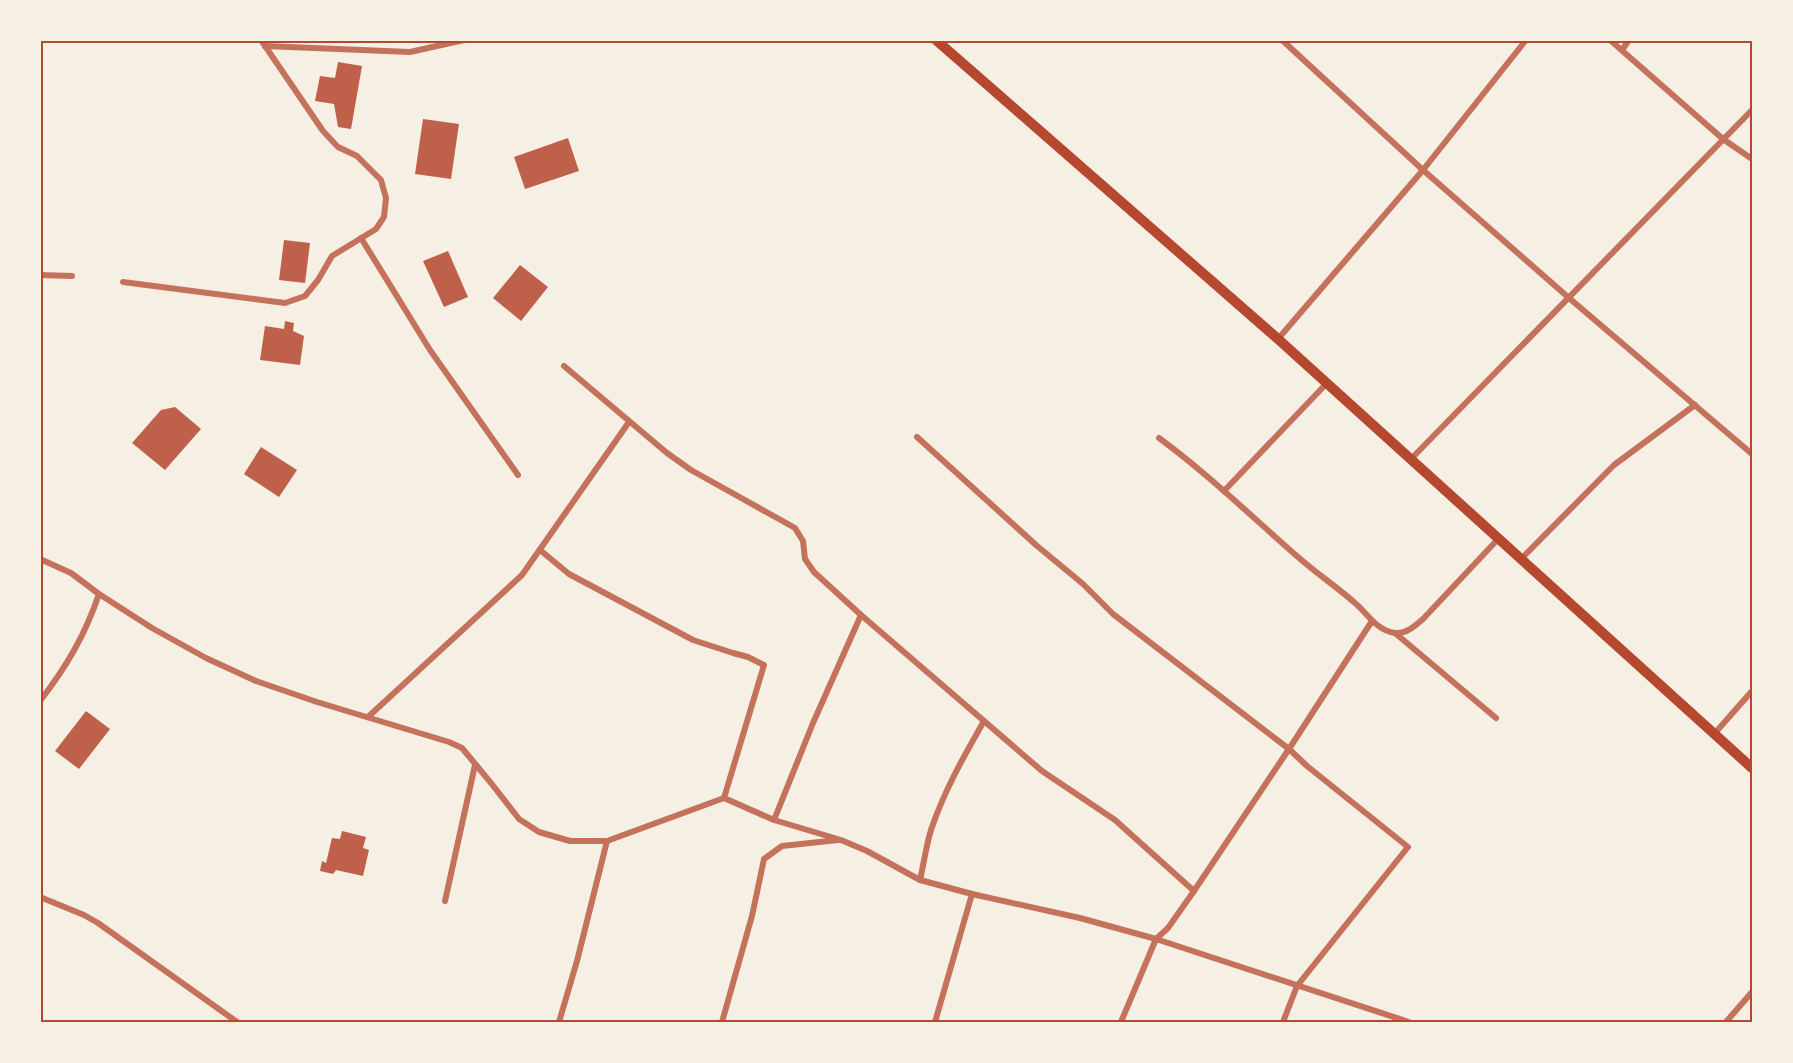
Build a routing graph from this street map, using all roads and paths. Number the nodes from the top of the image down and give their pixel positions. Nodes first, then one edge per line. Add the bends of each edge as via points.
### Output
1 (464, 40) edge
2 (936, 40) edge
3 (1282, 40) edge
4 (1526, 40) edge
5 (1610, 40) edge
6 (1629, 40) edge
7 (263, 43) edge
8 (1622, 50) junction
9 (1752, 110) edge
10 (1723, 139) junction
11 (1752, 159) edge
12 (1423, 170) junction
13 (361, 238) junction
14 (40, 275) edge
15 (72, 276) dead end
16 (123, 282) dead end
17 (1569, 298) junction
18 (1278, 339) junction
19 (564, 366) dead end
20 (1327, 383) junction
21 (1695, 405) junction
22 (630, 422) junction
23 (917, 437) dead end
24 (1159, 438) dead end
25 (1752, 454) edge
26 (1411, 459) junction
27 (518, 475) dead end
28 (1224, 490) junction
29 (1499, 538) junction
30 (540, 549) junction
31 (1522, 558) junction
32 (40, 560) edge
33 (99, 594) junction
34 (861, 615) junction
35 (1372, 621) junction
36 (1395, 633) junction
37 (1752, 691) edge
38 (40, 701) edge
39 (368, 717) junction
40 (1496, 718) dead end
41 (984, 721) junction
42 (1715, 733) junction
43 (1289, 749) junction
44 (475, 765) junction
45 (1752, 768) edge
46 (724, 798) junction
47 (774, 820) junction
48 (842, 840) junction
49 (607, 842) junction
50 (920, 880) junction
51 (1194, 891) junction
52 (972, 894) junction
53 (40, 897) edge
54 (445, 901) dead end
55 (1156, 939) junction
56 (1297, 986) junction
57 (1752, 992) edge
58 (237, 1023) edge
59 (560, 1023) edge
60 (722, 1023) edge
61 (935, 1023) edge
62 (1121, 1023) edge
63 (1283, 1023) edge
64 (1409, 1023) edge
65 (1726, 1023) edge

1 - 7 street via 410,52
2 - 18 main road
3 - 12 street
4 - 12 street
5 - 8 street
6 - 8 street
7 - 13 street via 323,131 381,180 386,198 384,217 376,229
8 - 10 street
9 - 10 street
10 - 11 street
10 - 17 street
12 - 17 street
12 - 18 street
13 - 16 street via 332,256 305,296 285,303
13 - 27 street via 430,350
14 - 15 street
17 - 21 street
17 - 26 street
18 - 20 main road
19 - 22 street
20 - 26 main road
20 - 28 street
21 - 25 street
21 - 31 street via 1614,465
22 - 30 street
22 - 34 street via 691,470 795,528 803,541 805,559 814,572
23 - 43 street via 1113,614
24 - 28 street
26 - 29 main road
28 - 35 street
29 - 31 main road
29 - 36 street via 1423,619 1410,630
30 - 39 street via 522,575
30 - 46 street via 569,574 693,640 764,665
31 - 42 main road
32 - 33 street via 71,573
33 - 38 street via 73,654
33 - 39 street via 206,658 256,681
34 - 41 street
34 - 47 street
35 - 36 street
35 - 43 street
36 - 40 street
37 - 42 street
39 - 44 street via 449,741 462,748
41 - 50 street via 945,794 931,831
41 - 51 street via 1042,771 1116,820
42 - 45 main road
43 - 51 street
43 - 56 street via 1408,847
44 - 49 street via 519,819 539,832 570,841
44 - 54 street
46 - 47 street
46 - 49 street
47 - 48 street
48 - 50 street
48 - 60 street via 782,846 764,859
49 - 59 street
50 - 52 street
51 - 55 street
52 - 55 street
52 - 61 street
53 - 58 street via 98,923
55 - 56 street
55 - 62 street
56 - 63 street
56 - 64 street
57 - 65 street

